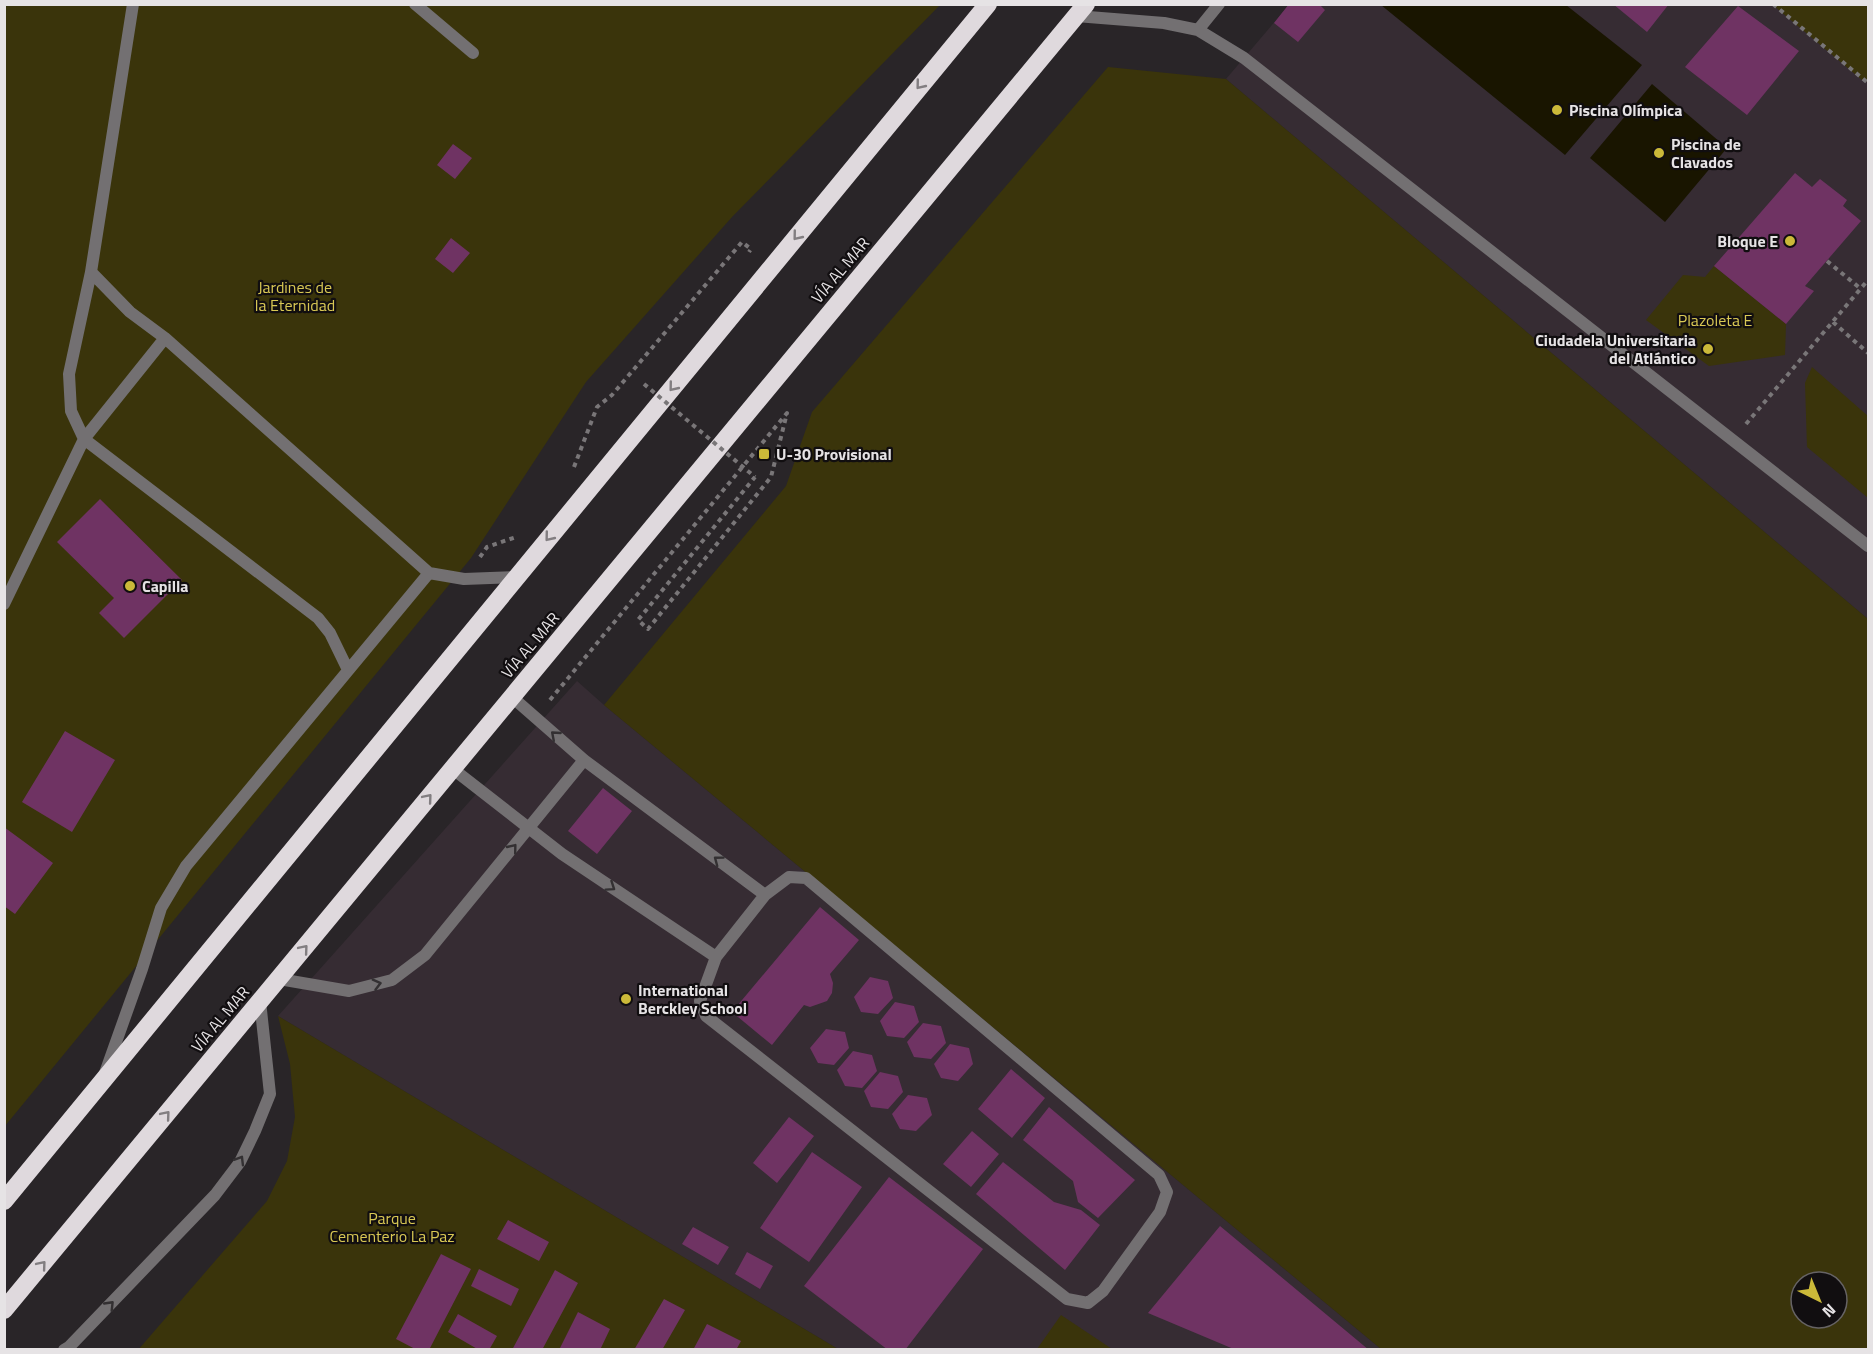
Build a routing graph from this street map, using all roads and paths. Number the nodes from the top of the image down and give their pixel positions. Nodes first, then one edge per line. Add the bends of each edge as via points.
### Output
1 (133, 4) edge
2 (415, 4) edge
3 (988, 4) edge
4 (1219, 4) edge
5 (1773, 4) edge
6 (1081, 10) edge
7 (1198, 30) junction
8 (473, 53) dead end
9 (1869, 83) edge
10 (744, 258) dead end
11 (1827, 261) dead end
12 (91, 272) junction
13 (1869, 280) edge
14 (1861, 289) junction
15 (1833, 322) junction
16 (165, 338) junction
17 (1869, 353) edge
18 (651, 375) dead end
19 (84, 439) junction
20 (1733, 439) junction
21 (573, 468) dead end
22 (518, 536) dead end
23 (1869, 546) edge
24 (429, 573) junction
25 (516, 577) junction
26 (464, 579) junction
27 (4, 604) edge
28 (348, 670) junction
29 (512, 697) junction
30 (536, 717) junction
31 (584, 760) junction
32 (453, 769) junction
33 (529, 827) junction
34 (765, 895) junction
35 (716, 957) junction
36 (279, 979) junction
37 (260, 1001) junction
38 (100, 1085) junction
39 (4, 1201) edge
40 (4, 1310) edge
41 (68, 1349) edge

1 - 12 lane
2 - 8 lane
3 -> 25 highway
4 - 7 lane
5 - 9 path
6 - 7 lane
6 - 29 highway, VÍA AL MAR
7 - 20 lane via 1244,58
10 - 21 path via 751,249 742,242 612,395 597,407
11 - 14 path
12 - 16 lane via 130,312
12 - 19 lane via 69,374 71,411
13 - 14 path
14 - 15 path
15 - 17 path
15 - 20 path
16 - 19 lane
16 - 24 lane
18 - 30 path, bridge via 644,384 755,477 638,620 648,629 771,477 787,413
19 - 27 lane
19 - 28 lane via 318,618
20 - 23 lane
22 - 26 path via 487,547
24 - 26 lane
24 - 28 lane
25 - 26 lane
25 - 38 highway
28 - 38 lane via 186,866 161,908
29 - 30 lane
29 - 32 highway, VÍA AL MAR
31 -> 30 lane
31 - 33 lane
34 -> 31 lane
32 - 33 lane
36 -> 32 highway, VÍA AL MAR
33 -> 35 lane via 562,854
36 -> 33 lane via 349,991 392,980 425,955
34 - 35 lane
34 - 35 lane via 789,877 806,878 1160,1175 1167,1192 1160,1212 1103,1291 1088,1304 1067,1299 706,1016 700,1001
36 - 37 highway, VÍA AL MAR
40 -> 37 highway, VÍA AL MAR
41 -> 37 lane via 215,1195 240,1162 270,1094
38 - 39 highway

